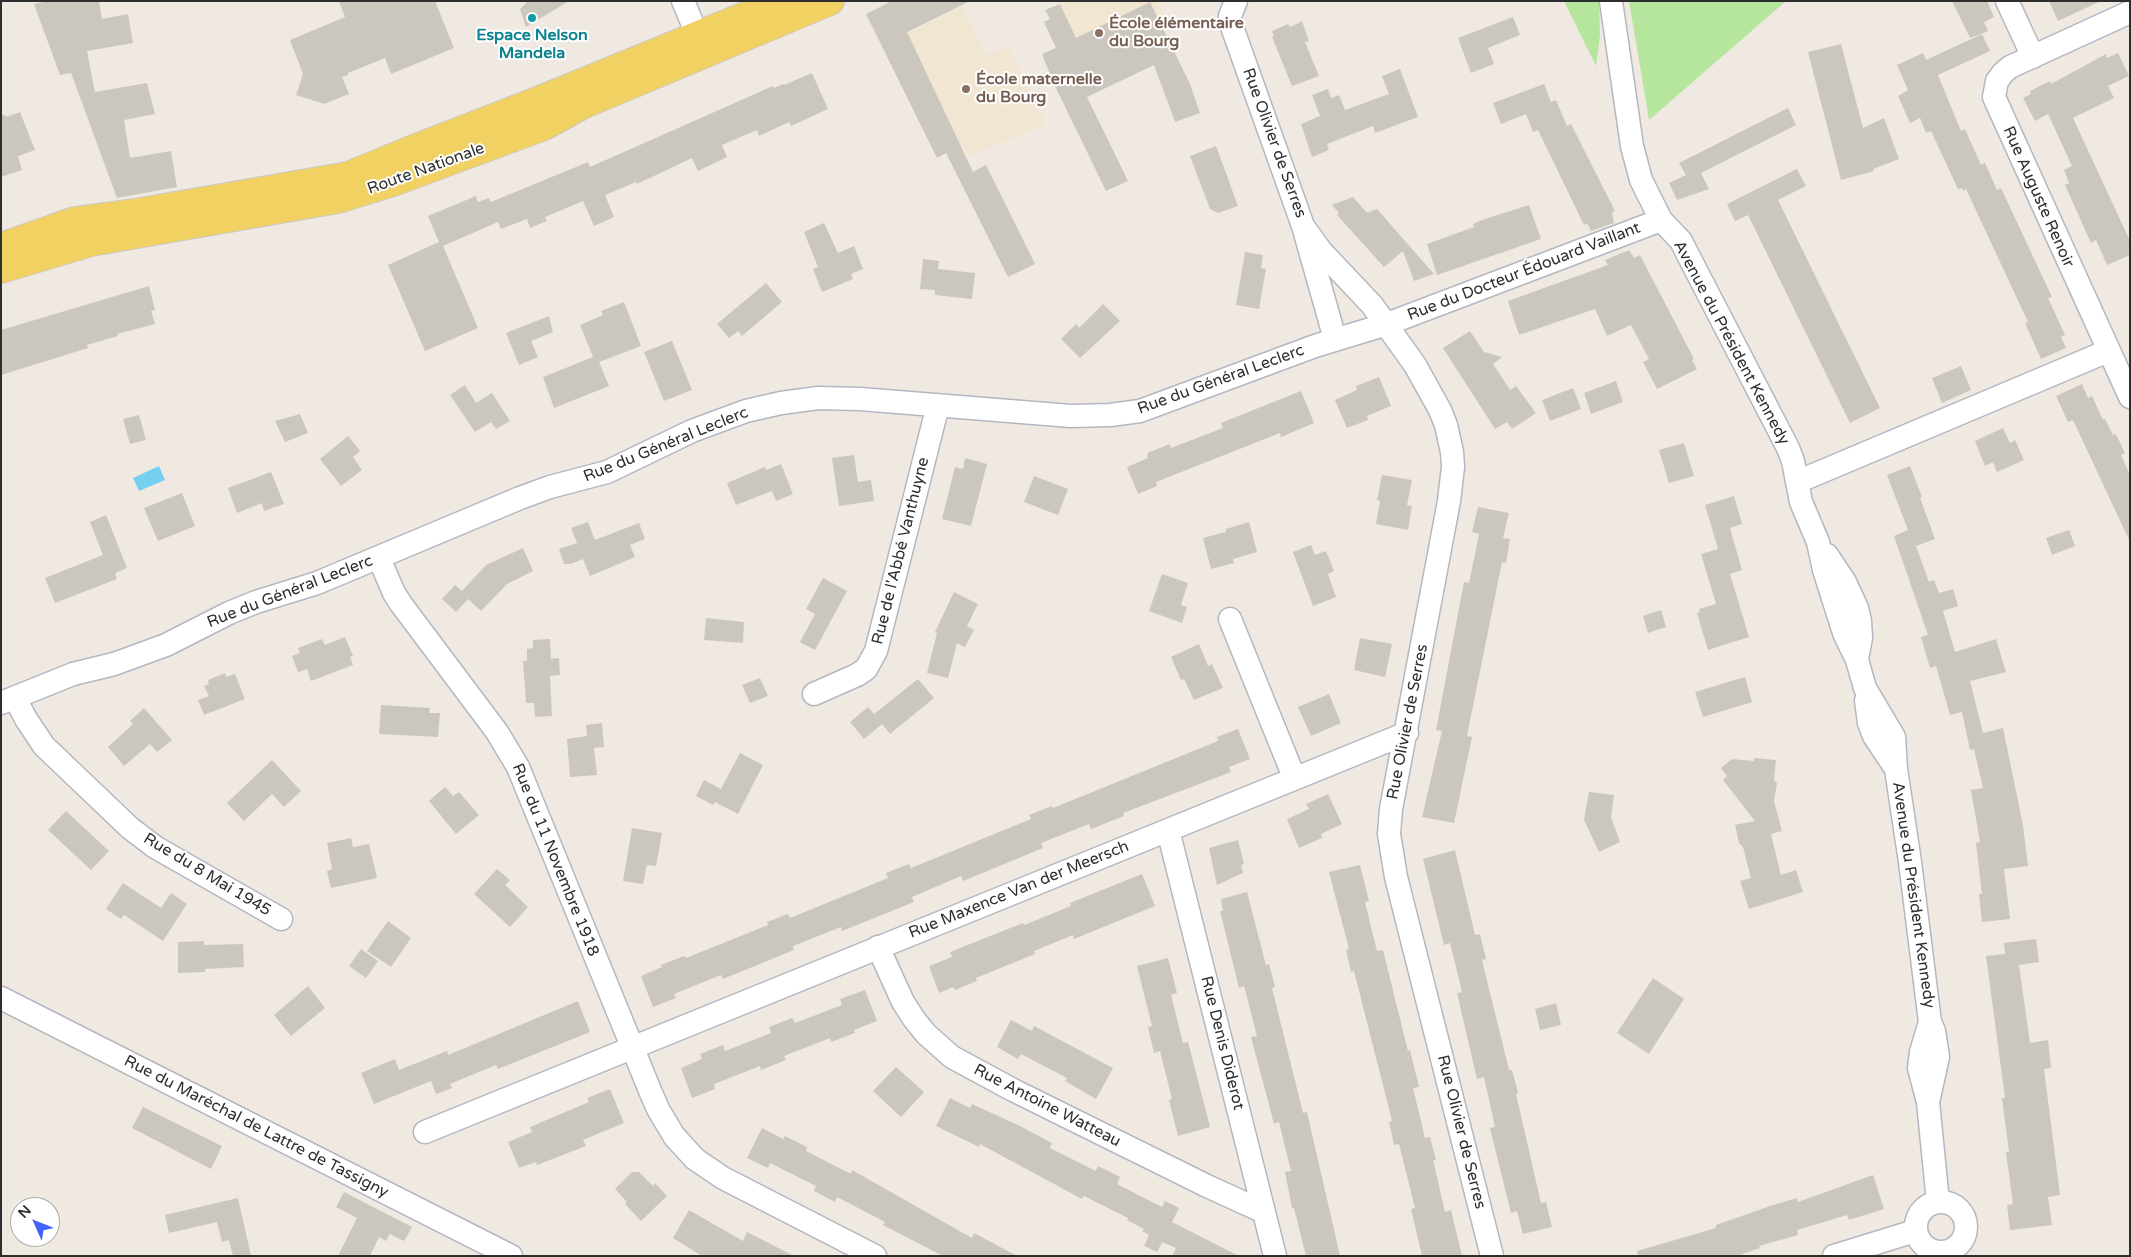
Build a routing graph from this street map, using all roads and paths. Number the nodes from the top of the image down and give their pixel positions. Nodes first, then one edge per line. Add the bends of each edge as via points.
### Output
1 (683, 1) edge
2 (776, 1) edge
3 (830, 1) edge
4 (1611, 1) edge
5 (2007, 1) edge
6 (1236, 2) edge
7 (2130, 12) edge
8 (701, 45) junction
9 (2033, 57) junction
10 (1661, 220) junction
11 (1303, 226) junction
12 (1, 247) edge
13 (1, 269) edge
14 (1387, 324) junction
15 (1335, 339) junction
16 (2108, 351) junction
17 (2130, 398) edge
18 (938, 405) junction
19 (1797, 482) junction
20 (379, 558) junction
21 (1230, 619) dead end
22 (814, 694) dead end
23 (8, 701) edge
24 (1407, 733) junction
25 (1294, 777) junction
26 (1168, 830) junction
27 (281, 919) dead end
28 (878, 947) junction
29 (1, 998) edge
30 (632, 1047) junction
31 (425, 1132) dead end
32 (1938, 1202) junction
33 (1264, 1212) junction
34 (1915, 1231) junction
35 (1945, 1254) edge
36 (511, 1256) edge
37 (875, 1256) edge
38 (1275, 1256) edge
39 (1492, 1256) edge
40 (1834, 1256) edge

1 - 8 street
2 - 8 main road, Route Nationale
3 - 8 main road, Route Nationale
4 - 10 street, Avenue du Président Kennedy via 1636,164 1646,194
5 - 9 street
6 - 11 street, Rue Olivier de Serres via 1230,16 1231,24
7 - 9 street, Rue Auguste Renoir
8 - 12 main road, Route Nationale via 348,176 75,221
8 - 13 main road, Route Nationale via 544,126 394,182 289,209 120,236 59,250
9 - 16 street, Rue Auguste Renoir via 2003,73 1994,88 1994,97
10 - 14 street, Rue du Docteur Édouard Vaillant
10 - 19 street, Avenue du Président Kennedy via 1684,247 1762,396 1788,448
11 - 14 street, Rue Olivier de Serres via 1321,251
11 - 15 street, Rue Olivier de Serres
14 - 15 street, Rue du Général Leclerc
14 - 24 street, Rue Olivier de Serres via 1440,410 1450,439 1453,467
15 - 18 street, Rue du Général Leclerc via 1140,411 1071,416
16 - 17 street, Rue Auguste Renoir
16 - 19 street
18 - 20 street, Rue du Général Leclerc via 818,398 781,402 746,411 692,431 608,472 527,495
18 - 22 street, Rue de l'Abbé Vanthuyne via 876,651 866,668 857,675
19 - 32 street, Avenue du Président Kennedy via 1844,633 1857,660 1865,688 1869,723 1896,769 1930,1022 1919,1068 1928,1102
20 - 23 street, Rue du Général Leclerc via 317,583 256,602 210,621 166,645 114,664 73,674
20 - 30 street, Rue du 11 Novembre 1918 via 401,604 497,732 518,767
21 - 25 street
23 - 27 street, Rue du 8 Mai 1945 via 26,719 44,746 130,828 155,847
24 - 25 street, Rue Maxence Van der Meersch
24 - 39 street, Rue Olivier de Serres via 1391,809 1392,860
25 - 26 street, Rue Maxence Van der Meersch
26 - 28 street, Rue Maxence Van der Meersch
26 - 33 street, Rue Denis Diderot
28 - 30 street, Rue Maxence Van der Meersch
28 - 33 street, Rue Antoine Watteau via 914,1019 952,1056 1013,1090
29 - 36 street, Rue du Maréchal de Lattre de Tassigny
30 - 31 street
30 - 37 street, Rue du 11 Novembre 1918 via 666,1124 696,1159 740,1188
32 - 34 street via 1922,1212
32 - 35 street via 1957,1207 1966,1224 1961,1242
33 - 38 street, Rue Denis Diderot
34 - 35 street via 1926,1248
34 - 40 street

